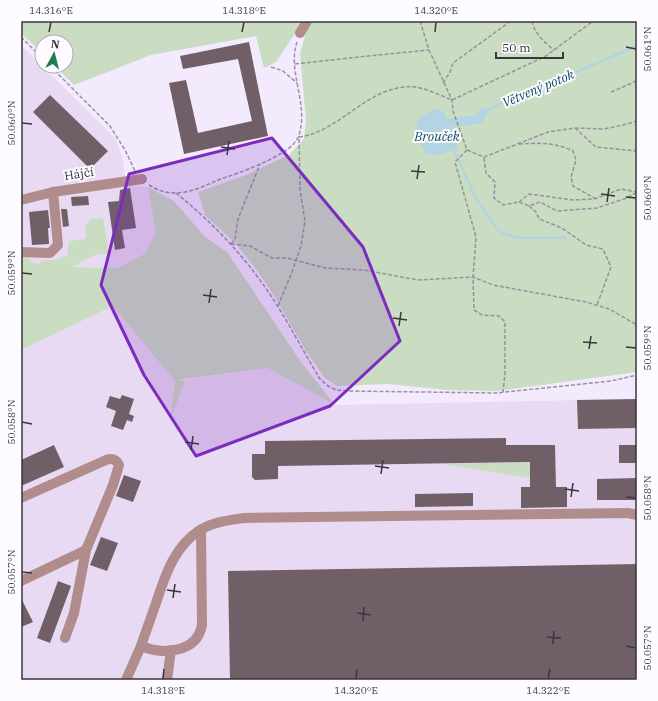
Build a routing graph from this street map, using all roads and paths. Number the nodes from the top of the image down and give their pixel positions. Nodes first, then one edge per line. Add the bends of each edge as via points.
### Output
1 (307, 21) edge
2 (420, 21) edge
3 (511, 21) edge
4 (532, 21) edge
5 (593, 21) edge
6 (300, 33) joint
7 (21, 37) edge
8 (34, 50) edge
9 (429, 50) junction
10 (554, 50) junction
11 (294, 64) junction
12 (271, 67) dead end
13 (58, 74) edge
14 (637, 80) edge
15 (297, 83) junction
16 (443, 83) junction
17 (611, 92) dead end
18 (452, 100) junction
19 (637, 121) edge
20 (575, 128) junction
21 (299, 137) junction
22 (517, 144) junction
23 (467, 150) junction
24 (637, 151) edge
25 (484, 157) junction
26 (260, 164) junction
27 (142, 179) junction
28 (53, 192) junction
29 (637, 192) edge
30 (176, 193) junction
31 (596, 198) junction
32 (21, 200) edge
33 (519, 202) junction
34 (529, 206) junction
35 (231, 244) junction
36 (21, 252) edge
37 (296, 260) junction
38 (473, 278) junction
39 (597, 305) junction
40 (277, 306) junction
41 (637, 325) edge
42 (637, 375) edge
43 (503, 392) junction
44 (21, 498) edge
45 (637, 515) edge
46 (201, 530) junction
47 (86, 550) junction
48 (21, 581) edge
49 (65, 638) dead end
50 (141, 646) junction
51 (172, 650) junction
52 (126, 680) edge
53 (167, 680) edge

1 - 6 street
2 - 9 path
3 - 16 path via 453,63
4 - 10 path via 533,27 542,39
5 - 10 path
6 - 11 path
7 - 8 path
9 - 11 path
9 - 16 path
10 - 18 path
11 - 15 path
12 - 15 path via 283,71
13 - 27 path via 110,126
14 - 17 path
15 - 21 path via 302,105
16 - 18 path
18 - 21 path via 415,87 390,89 316,133
18 - 23 path via 453,111
19 - 20 path via 604,129
20 - 22 path via 548,132
20 - 24 path via 596,147
21 - 26 path via 293,145
21 - 37 path via 300,190 305,221
22 - 25 path
22 - 31 path via 542,142 562,145 573,151 576,160 571,177 573,186
23 - 25 path
23 - 38 path via 455,162 476,237
25 - 33 path via 486,173 495,182 494,198 503,205
26 - 30 path via 186,192
26 - 35 path via 238,219 235,239
27 - 28 street, Hájčí
27 - 30 path via 150,186
28 - 32 street, Hájčí
28 - 36 street via 58,245 50,253
29 - 31 path via 621,189
29 - 34 path via 597,208 557,211 540,202
30 - 35 path
31 - 33 path via 573,200 529,194
33 - 34 path
34 - 39 path via 539,219 562,228 586,244 603,249 611,267
35 - 37 path via 250,246 272,258
35 - 40 path via 263,283
37 - 38 path via 326,268 364,270 418,280
37 - 40 path
38 - 39 path via 493,285
38 - 43 path via 474,310 482,315 499,316 505,322
39 - 41 path
40 - 43 path via 320,379 336,390
42 - 43 path
44 - 47 street via 110,458 117,462 119,466 116,477
45 - 46 street via 628,513 244,518 228,520
46 - 50 street via 182,547 168,570
46 - 51 street via 201,633 197,640 189,645
47 - 48 street
47 - 49 street via 74,614
50 - 51 street via 153,650
50 - 52 street
51 - 53 street

